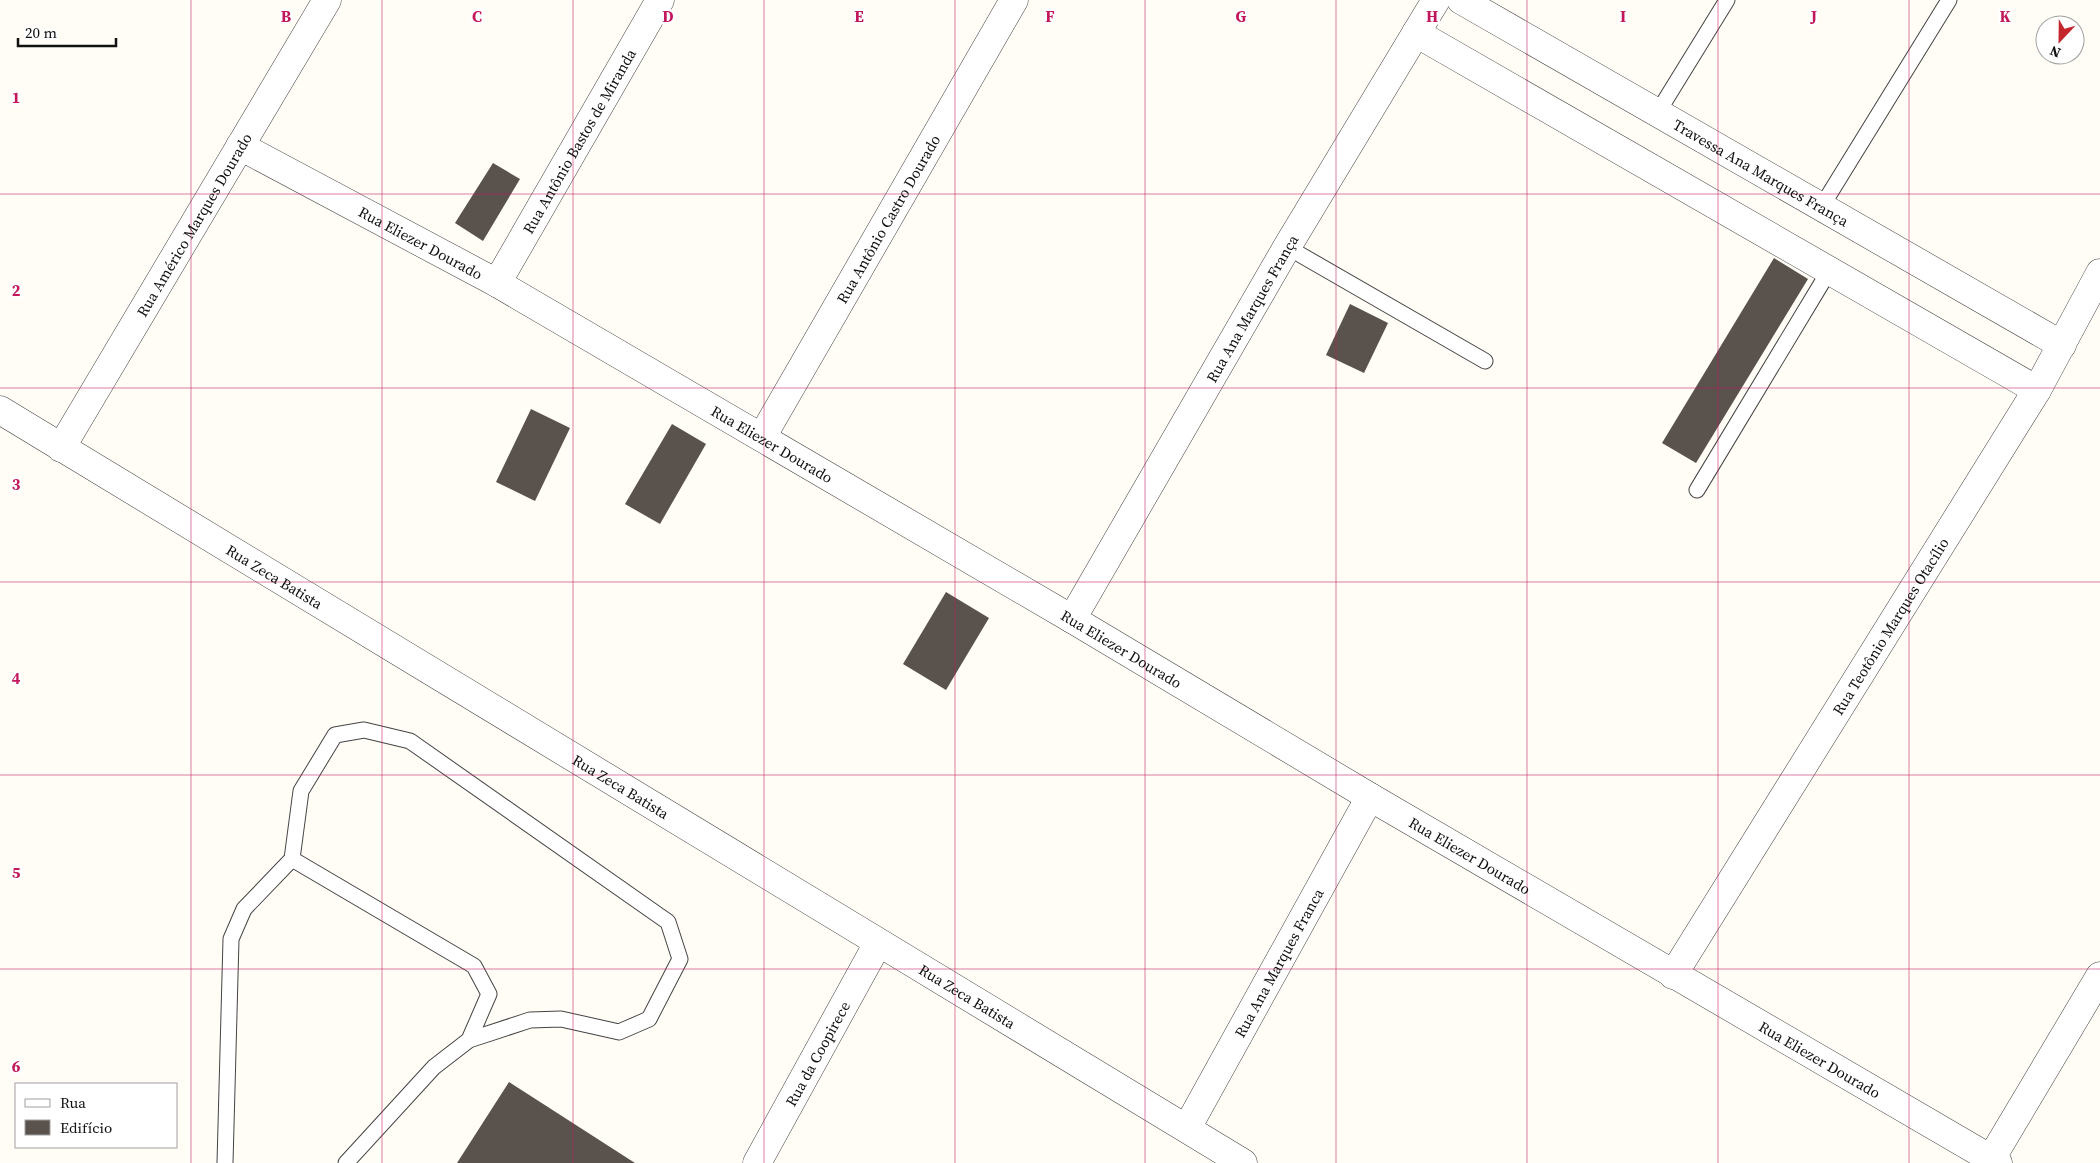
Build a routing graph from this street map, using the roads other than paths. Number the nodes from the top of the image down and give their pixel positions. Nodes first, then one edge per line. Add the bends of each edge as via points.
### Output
1 (327, 0) edge
2 (660, 0) edge
3 (1014, 0) edge
4 (1436, 0) edge
5 (1461, 0) edge
6 (1727, 0) edge
7 (1949, 0) edge
8 (1416, 33) junction
9 (1658, 112) junction
10 (240, 146) junction
11 (1822, 206) junction
12 (1287, 247) junction
13 (1829, 271) junction
14 (2100, 273) edge
15 (498, 283) junction
16 (2062, 345) junction
17 (1485, 361) dead end
18 (2036, 390) junction
19 (0, 410) edge
20 (762, 437) junction
21 (61, 448) junction
22 (1697, 490) dead end
23 (1072, 619) junction
24 (1370, 797) junction
25 (292, 859) junction
26 (878, 943) junction
27 (1673, 975) junction
28 (2100, 976) edge
29 (469, 1040) junction
30 (1187, 1128) junction
31 (1994, 1161) edge
32 (225, 1163) edge
33 (346, 1163) edge
34 (757, 1163) edge
35 (1243, 1163) edge

1 - 10 street, Rua Américo Marques Dourado
2 - 15 street, Rua Antônio Bastos de Miranda
3 - 20 street, Rua Antônio Castro Dourado
4 - 8 street, Rua Ana Marques França
5 - 9 street, Travessa Ana Marques França
6 - 9 lane
7 - 11 lane
8 - 12 street, Rua Ana Marques França
8 - 13 street
9 - 11 street, Travessa Ana Marques França
10 - 15 street, Rua Eliezer Dourado
10 - 21 street, Rua Américo Marques Dourado
11 - 16 street, Travessa Ana Marques França
12 - 17 lane
12 - 23 street, Rua Ana Marques França
13 - 18 street
13 - 22 lane
14 - 16 street, Rua Teotônio Marques Otacílio
15 - 20 street, Rua Eliezer Dourado
16 - 18 street, Rua Teotônio Marques Otacílio
18 - 27 street, Rua Teotônio Marques Otacílio
19 - 21 street, Rua Zeca Batista
20 - 23 street, Rua Eliezer Dourado
21 - 26 street, Rua Zeca Batista
23 - 24 street, Rua Eliezer Dourado
24 - 27 street, Rua Eliezer Dourado
24 - 30 street, Rua Ana Marques Franca
25 - 29 lane via 474,966 489,994
25 - 29 lane via 301,791 335,735 364,730 410,741 668,922 680,959 649,1019 619,1032 561,1019 530,1020
25 - 32 lane via 244,909 231,939
26 - 30 street, Rua Zeca Batista
26 - 34 street, Rua da Coopirece
27 - 31 street, Rua Eliezer Dourado
28 - 31 street
29 - 33 lane via 434,1068
30 - 35 street, Rua Zeca Batista

